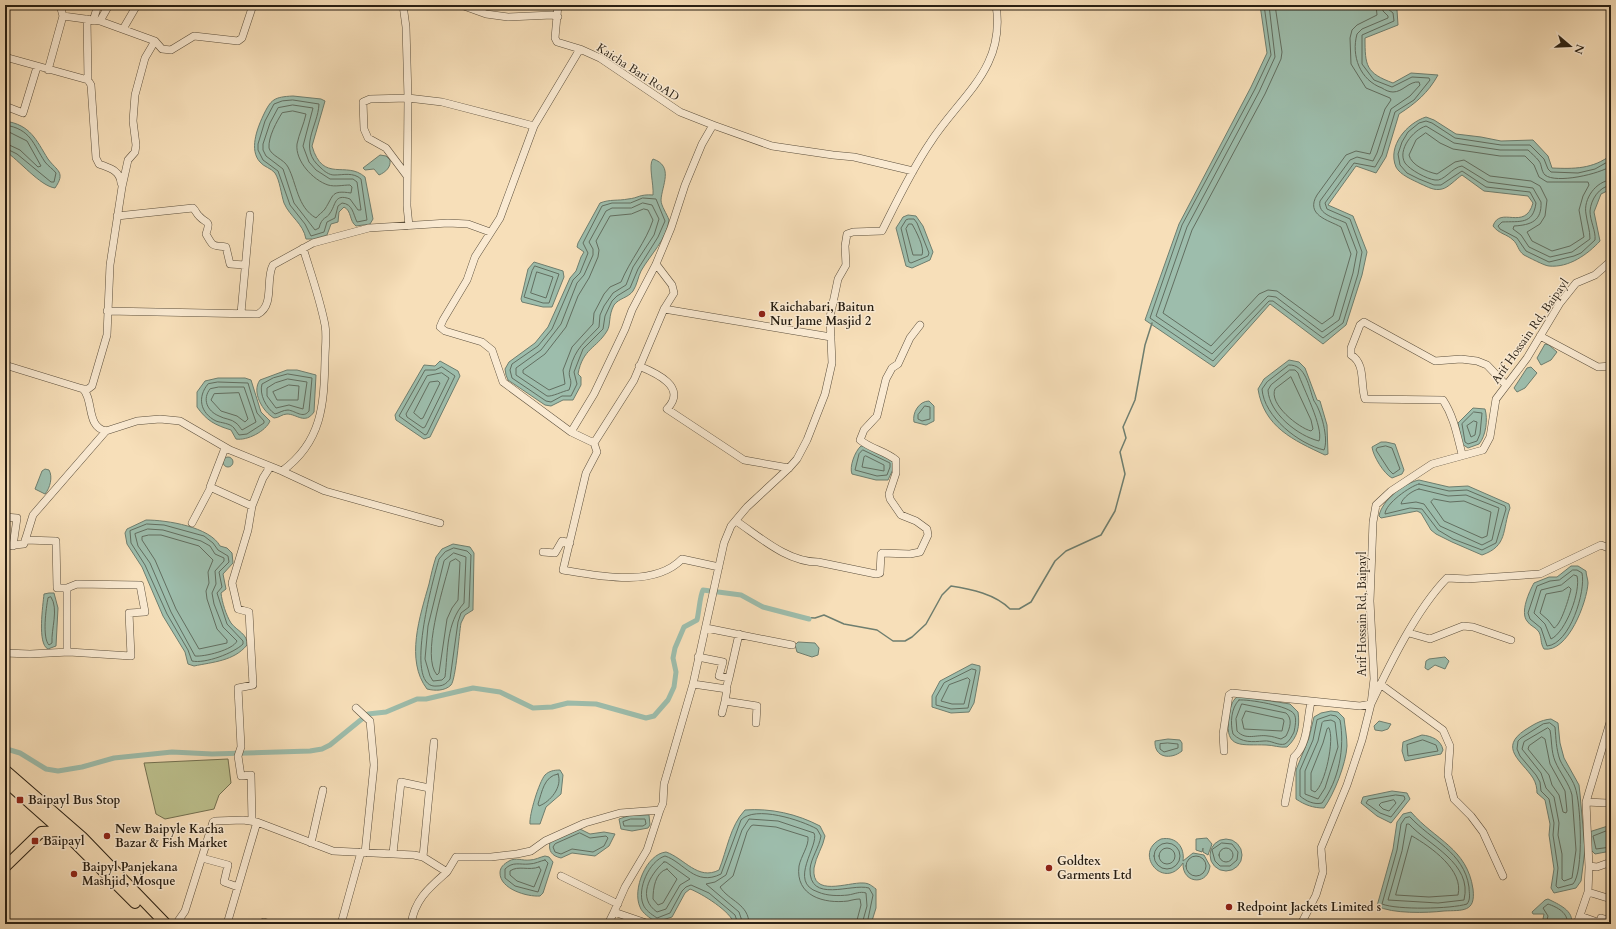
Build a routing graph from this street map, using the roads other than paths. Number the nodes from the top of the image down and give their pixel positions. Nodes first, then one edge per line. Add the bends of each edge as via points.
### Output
1 (60, 5) edge
2 (98, 5) edge
3 (109, 5) edge
4 (137, 5) edge
5 (253, 5) edge
6 (403, 5) edge
7 (461, 5) edge
8 (558, 5) edge
9 (996, 5) edge
10 (63, 16) junction
11 (558, 17) junction
12 (93, 20) junction
13 (123, 29) junction
14 (155, 41) junction
15 (580, 49) junction
16 (5, 57) edge
17 (37, 67) junction
18 (48, 70) junction
19 (88, 80) junction
20 (408, 98) junction
21 (5, 106) edge
22 (713, 125) junction
23 (534, 126) junction
24 (913, 171) junction
25 (407, 176) junction
26 (122, 187) junction
27 (250, 215) dead end
28 (117, 216) junction
29 (409, 226) junction
30 (490, 232) junction
31 (303, 248) junction
32 (1611, 261) edge
33 (656, 264) junction
34 (246, 265) junction
35 (664, 310) junction
36 (108, 311) junction
37 (242, 313) junction
38 (920, 325) dead end
39 (1540, 336) junction
40 (831, 337) junction
41 (5, 365) edge
42 (640, 366) junction
43 (1611, 366) edge
44 (1506, 385) junction
45 (83, 389) junction
46 (106, 431) junction
47 (571, 432) junction
48 (594, 443) junction
49 (225, 448) junction
50 (1462, 454) junction
51 (270, 467) junction
52 (789, 468) junction
53 (282, 471) junction
54 (211, 488) junction
55 (252, 506) junction
56 (5, 517) edge
57 (736, 521) junction
58 (192, 523) dead end
59 (440, 523) dead end
60 (25, 540) junction
61 (570, 543) junction
62 (5, 546) edge
63 (13, 546) junction
64 (1611, 549) edge
65 (543, 552) dead end
66 (719, 567) junction
67 (67, 588) junction
68 (706, 628) junction
69 (1409, 633) junction
70 (740, 634) junction
71 (1511, 640) dead end
72 (792, 645) dead end
73 (67, 652) junction
74 (5, 653) edge
75 (698, 657) junction
76 (729, 678) junction
77 (693, 684) junction
78 (1380, 684) junction
79 (726, 689) junction
80 (725, 701) junction
81 (1311, 702) junction
82 (1371, 704) junction
83 (356, 708) dead end
84 (722, 713) dead end
85 (1611, 719) edge
86 (756, 723) dead end
87 (434, 742) dead end
88 (1224, 751) dead end
89 (8, 777) edge
90 (430, 788) junction
91 (323, 790) dead end
92 (1611, 800) edge
93 (1586, 802) junction
94 (1285, 803) dead end
95 (660, 810) junction
96 (255, 822) junction
97 (61, 831) junction
98 (310, 843) junction
99 (363, 852) junction
100 (393, 853) junction
101 (423, 857) junction
102 (202, 858) junction
103 (1611, 862) edge
104 (1589, 866) junction
105 (5, 867) edge
106 (447, 872) junction
107 (561, 876) dead end
108 (1503, 876) dead end
109 (238, 887) junction
110 (1588, 892) junction
111 (1611, 899) edge
112 (618, 904) junction
113 (614, 912) junction
114 (1580, 916) junction
115 (156, 924) edge
116 (166, 924) edge
117 (176, 924) edge
118 (227, 924) edge
119 (264, 924) edge
120 (271, 924) edge
121 (341, 924) edge
122 (411, 924) edge
123 (608, 924) edge
124 (649, 924) edge
125 (1301, 924) edge
126 (1577, 924) edge
127 (1607, 924) edge

1 - 10 street
2 - 12 street
3 - 12 street
4 - 13 street
5 - 14 street via 242,38 238,41 194,36 171,50 162,48
6 - 20 street
7 - 11 street via 486,14 508,17
8 - 11 street
9 - 24 street via 997,40 987,67 968,96 950,114
10 - 12 street
10 - 18 street
11 - 15 street via 555,33 557,42
12 - 13 street
12 - 19 street
13 - 14 street
14 - 26 street via 145,58 137,86 133,121 135,152 128,160
15 - 22 street, Kaicha Bari RoAD via 600,58 680,112
15 - 23 street, Kaicha Bari RoAD
16 - 17 street
17 - 18 street
17 - 21 street via 23,113
18 - 19 street
19 - 26 street via 91,85 96,158 99,164 115,170 120,176
20 - 23 street via 442,102
20 - 25 street
20 - 25 street via 370,99 363,102 362,118 368,138 386,148
22 - 24 street, Kaicha Bari RoAD via 772,146 854,157
22 - 33 street via 688,178
23 - 30 street, Kaicha Bari RoAD via 500,218
24 - 40 street via 882,231 847,234 846,265 838,279 830,316
25 - 29 street
26 - 28 street
27 - 34 street
28 - 34 street via 193,208 208,222 206,234 212,245 217,248 226,247 230,264
28 - 36 street via 110,265
29 - 30 street via 468,224
29 - 31 street via 369,228
30 - 47 street, Kaicha Bari RoAD via 475,257 467,280 440,327 445,332 482,342 492,350 503,382
31 - 37 street via 273,265 270,271 267,303 263,312
31 - 53 street via 325,327 325,382 312,438 301,454
32 - 39 street, Arif Hossain Rd, Baipayl via 1595,275 1576,283
33 - 35 street via 672,285 674,293
33 - 47 street via 594,394
34 - 37 street
35 - 40 street
35 - 42 street
36 - 37 street
36 - 45 street via 107,336 96,375 92,386
38 - 57 street via 910,338 898,364 892,368 886,379 877,416 864,430 860,440 896,460 890,499 901,515 927,529 928,535 920,552 882,553 880,573 876,574 809,562 784,553
39 - 43 street via 1598,367
39 - 44 street, Arif Hossain Rd, Baipayl
40 - 52 street via 832,363 825,394 807,440
41 - 45 street
42 - 48 street via 634,380
42 - 52 street via 662,376 669,384 674,394 674,402 667,409 683,420 744,460
44 - 50 street, Arif Hossain Rd, Baipayl via 1496,399 1490,437 1484,450
44 - 50 street via 1487,365 1477,360 1435,361 1364,322 1360,325 1351,348 1351,355 1358,359 1361,366 1362,388 1366,399 1443,400 1456,426
45 - 46 street via 89,398 95,423 101,430
46 - 49 street via 137,421 172,419 186,423
46 - 60 street via 33,515
47 - 48 street, Kaicha Bari RoAD
48 - 61 street via 597,452 586,473
49 - 51 street
49 - 54 street
50 - 82 street, Arif Hossain Rd, Baipayl via 1432,464 1391,491 1376,505 1370,601 1374,678
51 - 53 street
51 - 55 street
52 - 57 street via 747,507
53 - 59 street via 325,491
54 - 55 street
54 - 58 street
55 - 96 street via 248,530 232,583 238,609 249,612 253,686 238,688 241,748 238,756 240,776 251,775
56 - 63 street via 17,518
57 - 66 street via 724,543
60 - 63 street via 24,544
60 - 67 street via 56,541 57,588
61 - 65 street via 562,541 555,553
61 - 66 street via 564,570 585,574 622,579 638,577 673,568 682,559
62 - 63 street
64 - 69 street via 1600,545 1540,574 1447,578
66 - 68 street
67 - 73 street
67 - 73 street via 77,584 140,585 145,612 129,613 132,656
68 - 70 street
68 - 75 street
69 - 71 street via 1430,639 1463,626
69 - 78 street
70 - 72 street
70 - 76 street
73 - 74 street
75 - 76 street via 723,662 718,676
75 - 77 street
76 - 79 street
77 - 79 street
77 - 95 street via 664,784
78 - 82 street
78 - 108 street via 1443,730 1450,746 1448,774 1454,799 1483,832
79 - 80 street
80 - 84 street
80 - 86 street via 757,706
81 - 82 street via 1360,706
81 - 88 street via 1229,694 1223,734
81 - 94 street via 1305,740 1300,752 1294,757
82 - 125 street, Arif Hossain Rd, Baipayl via 1352,770 1321,848 1323,872 1316,895
83 - 99 street via 370,721 374,765
85 - 93 street
87 - 90 street
89 - 97 highway
89 - 116 highway via 82,837
90 - 100 street via 402,782
90 - 101 street
91 - 98 street
92 - 93 street via 1607,803
93 - 104 street
95 - 106 street via 620,813 585,823 545,840 531,851 491,857 456,857
95 - 112 street via 647,850
96 - 98 street
96 - 102 street via 213,822
96 - 109 street
97 - 105 highway via 41,832
97 - 115 highway
98 - 99 street via 333,851
99 - 100 street
99 - 121 street
100 - 101 street
101 - 106 street
102 - 109 street via 228,865 224,882
102 - 117 street via 185,911
103 - 104 street via 1597,867
104 - 110 street
106 - 122 street via 418,902 413,910
107 - 112 street
109 - 118 street
110 - 111 street
110 - 114 street
112 - 113 street
113 - 123 street
113 - 124 street
114 - 126 street
114 - 127 street via 1600,923 1601,918 1608,920
119 - 120 street

